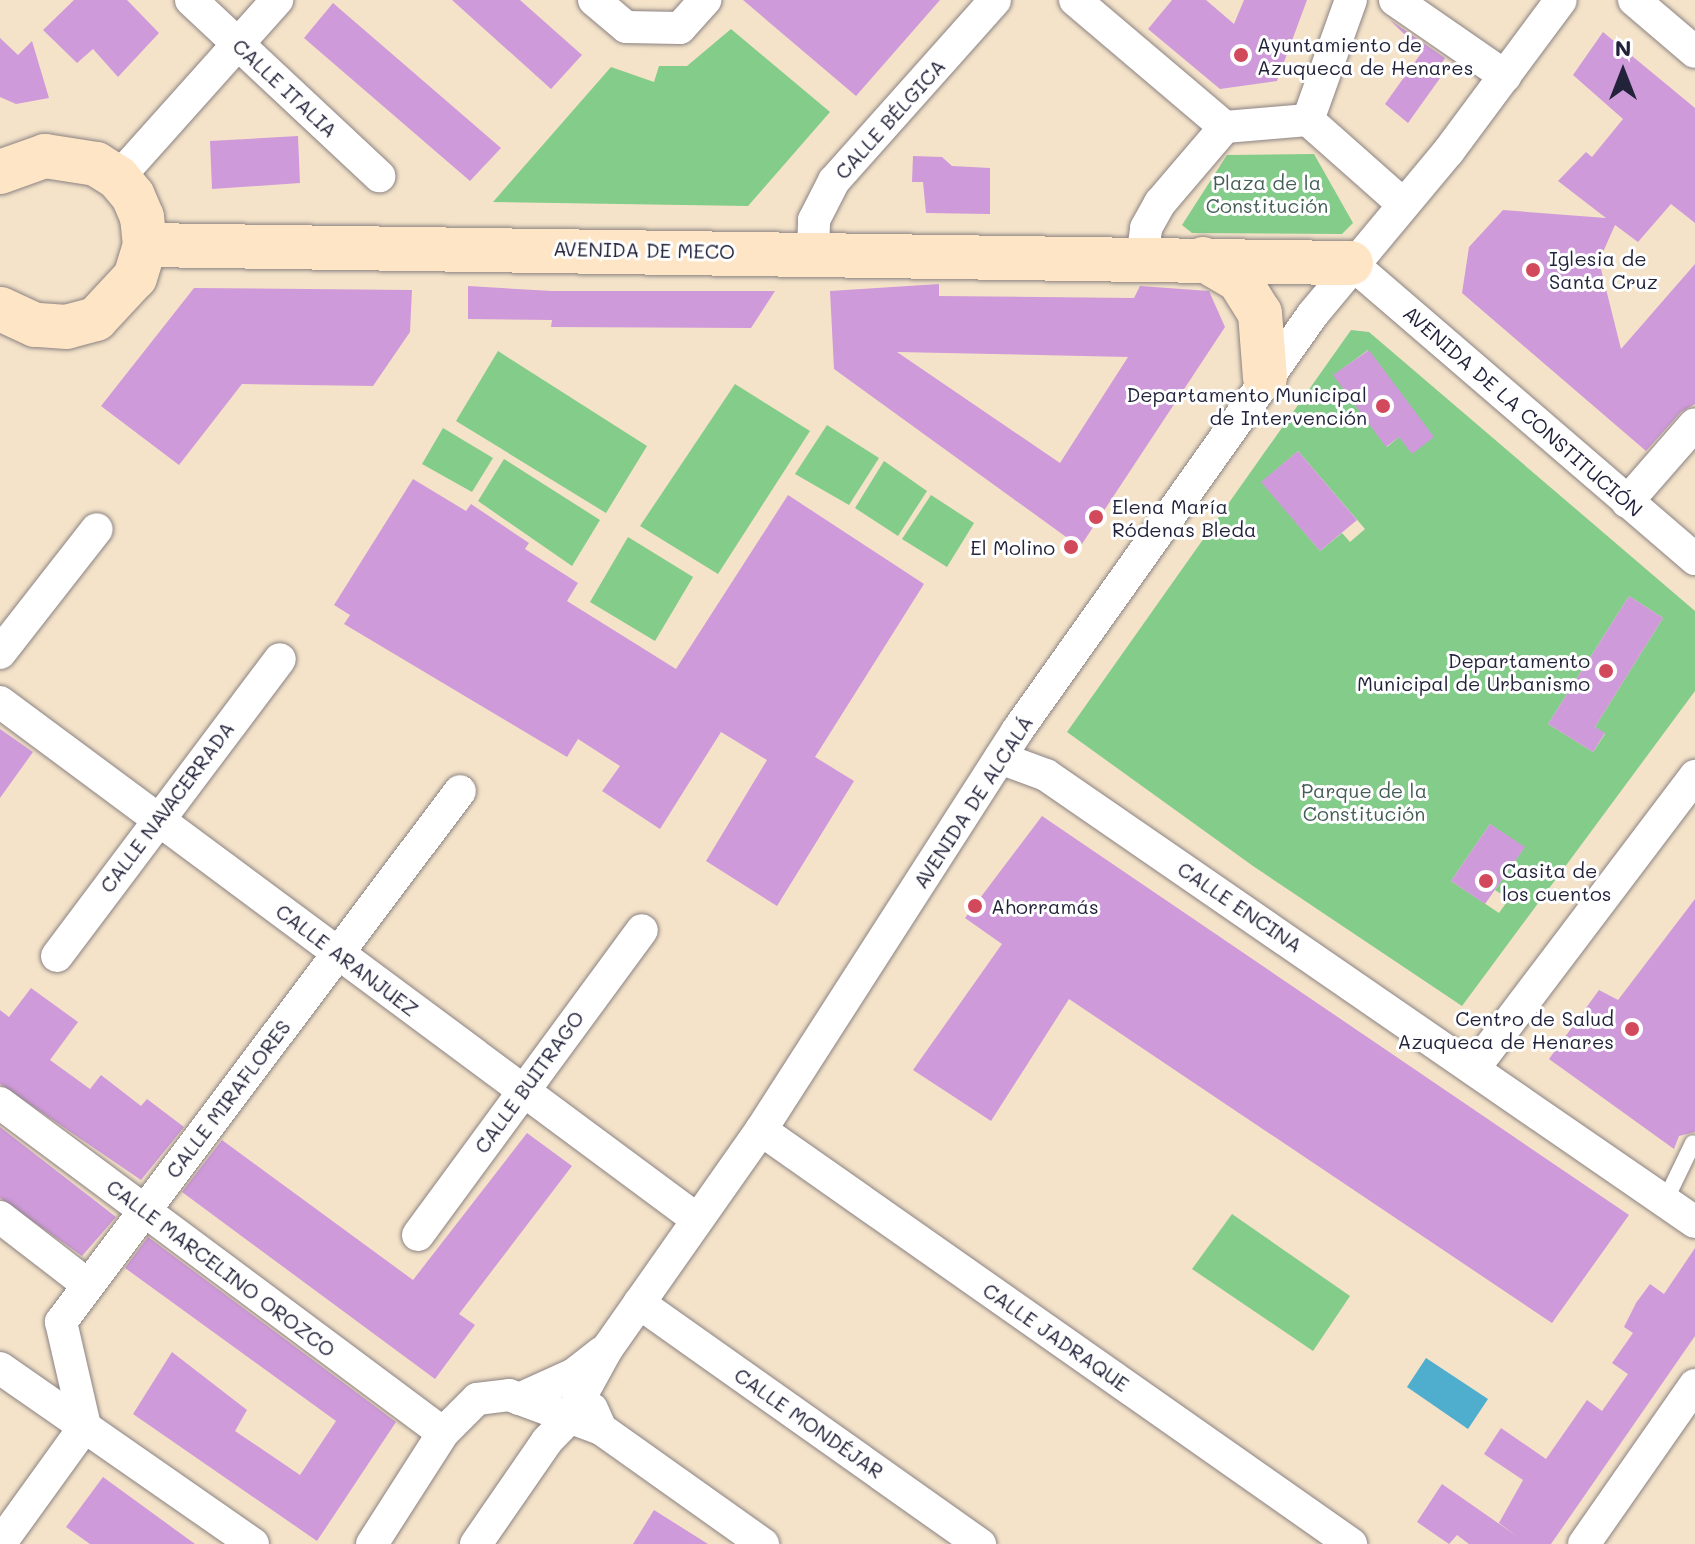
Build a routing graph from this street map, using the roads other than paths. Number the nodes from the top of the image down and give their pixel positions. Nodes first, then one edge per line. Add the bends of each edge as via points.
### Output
1 (191, 0) edge
2 (277, 0) edge
3 (594, 0) edge
4 (705, 0) edge
5 (995, 0) edge
6 (1075, 0) edge
7 (1351, 0) edge
8 (1395, 0) edge
9 (1561, 0) edge
10 (1634, 0) edge
11 (239, 45) junction
12 (1695, 52) edge
13 (1505, 76) junction
14 (1308, 120) junction
15 (1225, 127) junction
16 (0, 172) edge
17 (379, 176) dead end
18 (118, 178) junction
19 (1403, 204) junction
20 (145, 245) junction
21 (813, 252) junction
22 (1142, 258) junction
23 (1203, 259) junction
24 (1351, 263) junction
25 (2, 316) edge
26 (1265, 378) junction
27 (1695, 424) edge
28 (1627, 502) junction
29 (97, 529) dead end
30 (1695, 559) edge
31 (0, 653) edge
32 (280, 659) dead end
33 (0, 702) edge
34 (1000, 758) junction
35 (1695, 776) edge
36 (460, 791) dead end
37 (156, 818) junction
38 (642, 930) dead end
39 (339, 954) junction
40 (57, 956) dead end
41 (1475, 1067) junction
42 (522, 1090) junction
43 (0, 1103) edge
44 (761, 1130) junction
45 (1693, 1143) dead end
46 (1665, 1201) junction
47 (143, 1210) junction
48 (0, 1217) edge
49 (695, 1218) junction
50 (1695, 1222) edge
51 (418, 1235) dead end
52 (88, 1285) junction
53 (639, 1303) junction
54 (607, 1349) junction
55 (0, 1368) edge
56 (589, 1383) junction
57 (1695, 1385) edge
58 (527, 1403) junction
59 (569, 1418) junction
60 (85, 1426) junction
61 (601, 1429) junction
62 (443, 1433) junction
63 (547, 1441) junction
64 (0, 1544) edge
65 (253, 1544) edge
66 (372, 1544) edge
67 (476, 1544) edge
68 (763, 1544) edge
69 (980, 1544) edge
70 (1351, 1544) edge
71 (1584, 1544) edge

1 - 11 street, CALLE ITALIA
2 - 11 street
3 - 4 street via 626,27 680,28
5 - 21 street, CALLE BÉLGICA via 834,181 814,220
6 - 15 street
7 - 14 street
8 - 13 street
9 - 13 street, AVENIDA DE ALCALÁ
10 - 12 street
11 - 17 street, CALLE ITALIA
11 - 18 street
13 - 19 street, AVENIDA DE ALCALÁ
14 - 15 street
14 - 19 street
15 - 22 street via 1160,203 1146,228
16 - 18 street via 16,162 70,156
18 - 20 street via 142,217
19 - 24 street, AVENIDA DE ALCALÁ
20 - 21 street, AVENIDA DE MECO
20 - 25 street via 135,277 96,319 67,327
21 - 22 street, AVENIDA DE MECO
22 - 23 street, AVENIDA DE MECO
23 - 24 street, AVENIDA DE MECO
23 - 26 street via 1239,280 1260,313
24 - 26 street, AVENIDA DE ALCALÁ
24 - 28 street, AVENIDA DE LA CONSTITUCIÓN
26 - 34 street, AVENIDA DE ALCALÁ
27 - 28 street
28 - 30 street, AVENIDA DE LA CONSTITUCIÓN
29 - 31 street
32 - 37 street, CALLE NAVACERRADA
33 - 37 street, CALLE ARANJUEZ
34 - 41 street, CALLE ENCINA via 1046,775
34 - 44 street, AVENIDA DE ALCALÁ
35 - 41 street
36 - 39 street, CALLE MIRAFLORES
37 - 39 street, CALLE ARANJUEZ
37 - 40 street, CALLE NAVACERRADA
38 - 42 street, CALLE BUITRAGO
39 - 42 street, CALLE ARANJUEZ
39 - 47 street, CALLE MIRAFLORES
41 - 46 street, CALLE ENCINA
42 - 49 street, CALLE ARANJUEZ
42 - 51 street, CALLE BUITRAGO
43 - 47 street, CALLE MARCELINO OROZCO
44 - 49 street, AVENIDA DE ALCALÁ
44 - 70 street, CALLE JADRAQUE
45 - 46 lane
46 - 50 street, CALLE ENCINA
47 - 52 street, CALLE MIRAFLORES
47 - 62 street, CALLE MARCELINO OROZCO
48 - 52 street
49 - 53 street, AVENIDA DE ALCALÁ
52 - 60 street, CALLE MIRAFLORES via 61,1322
53 - 54 street, AVENIDA DE ALCALÁ
53 - 69 street, CALLE MONDÉJAR
54 - 56 street, AVENIDA DE ALCALÁ
54 - 58 street, AVENIDA DE ALCALÁ
55 - 60 street
56 - 59 street, AVENIDA DE ALCALÁ
56 - 61 street via 590,1405
57 - 71 street
58 - 59 street
58 - 62 street, AVENIDA DE ALCALÁ via 509,1395 477,1399
58 - 63 street
59 - 61 street
59 - 63 street, AVENIDA DE ALCALÁ
60 - 64 street
60 - 65 street
61 - 68 street
62 - 66 street, AVENIDA DE ALCALÁ
63 - 67 street, AVENIDA DE ALCALÁ

